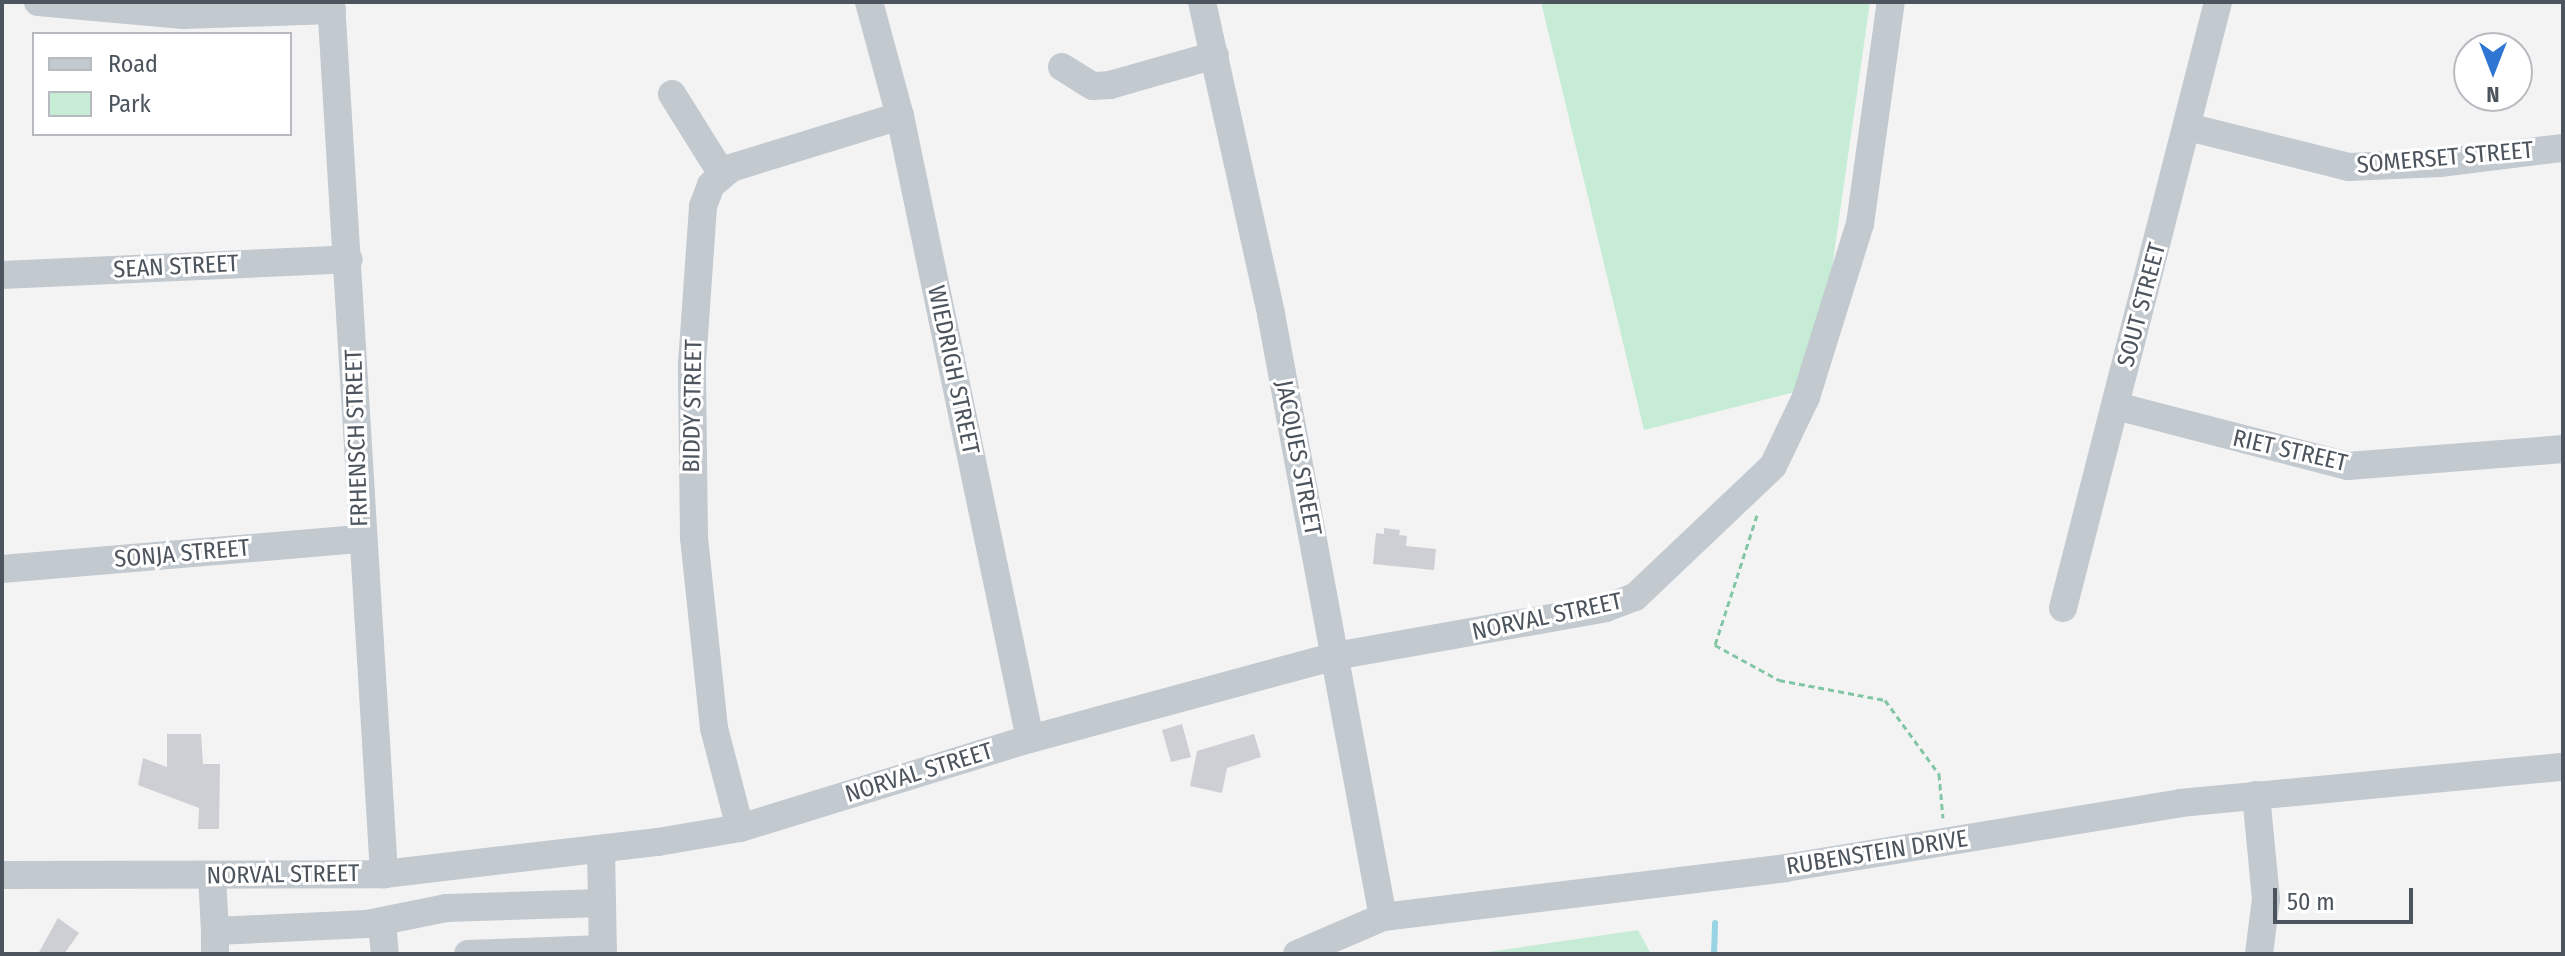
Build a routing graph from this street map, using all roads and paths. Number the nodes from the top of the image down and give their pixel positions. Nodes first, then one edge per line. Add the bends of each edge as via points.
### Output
1 (38, 2) edge
2 (869, 2) edge
3 (1202, 2) edge
4 (1891, 2) edge
5 (2218, 2) edge
6 (332, 6) edge
7 (1215, 55) junction
8 (1062, 67) dead end
9 (672, 94) dead end
10 (900, 116) junction
11 (2188, 127) junction
12 (2563, 148) edge
13 (722, 174) junction
14 (349, 259) junction
15 (2, 275) edge
16 (2116, 406) junction
17 (2563, 449) edge
18 (1759, 511) dead end
19 (362, 539) junction
20 (2, 569) edge
21 (2063, 608) dead end
22 (1335, 656) junction
23 (1030, 739) junction
24 (2563, 767) edge
25 (2464, 778) junction
26 (2563, 784) edge
27 (2256, 795) junction
28 (740, 828) junction
29 (1946, 842) junction
30 (601, 850) junction
31 (384, 874) junction
32 (2, 875) edge
33 (212, 876) junction
34 (602, 903) junction
35 (1383, 917) junction
36 (382, 922) junction
37 (215, 943) edge
38 (602, 952) edge
39 (385, 954) edge
40 (468, 954) edge
41 (1297, 954) edge
42 (2259, 954) edge

1 - 6 street via 183,15
2 - 10 street, WIEDRIGH STREET
3 - 7 street, JACQUES STREET
4 - 22 street, NORVAL STREET via 1849,269 1806,397 1773,466 1664,574 1622,603
5 - 11 street, SOUT STREET
6 - 14 street, FRHENSCH STREET
7 - 8 street via 1110,85 1093,86
7 - 22 street, JACQUES STREET via 1271,314
9 - 13 street
10 - 13 street
10 - 23 street, WIEDRIGH STREET
11 - 12 street, SOMERSET STREET via 2349,167 2440,163
11 - 16 street, SOUT STREET
13 - 28 street, BIDDY STREET via 703,206 692,364 692,484 707,675 719,751
14 - 15 street, SEAN STREET
14 - 19 street, FRHENSCH STREET
16 - 17 street, RIET STREET via 2348,466
16 - 21 street, SOUT STREET
18 - 29 path via 1715,645 1779,680 1885,700 1939,774
19 - 20 street, SONJA STREET
19 - 31 street, FRHENSCH STREET
22 - 23 street, NORVAL STREET
22 - 35 street, JACQUES STREET
23 - 28 street, NORVAL STREET
24 - 25 street, RUBENSTEIN DRIVE
25 - 26 street, RUBENSTEIN DRIVE via 2506,789
25 - 27 street, RUBENSTEIN DRIVE
27 - 29 street, RUBENSTEIN DRIVE
27 - 42 street via 2266,899
28 - 30 street, NORVAL STREET
29 - 35 street, RUBENSTEIN DRIVE
30 - 31 street, NORVAL STREET
30 - 34 street
31 - 33 street, NORVAL STREET
32 - 33 street, NORVAL STREET
33 - 37 street
34 - 36 street via 446,908
34 - 38 street
35 - 41 street, RUBENSTEIN DRIVE
36 - 37 street
36 - 39 street
38 - 40 street

